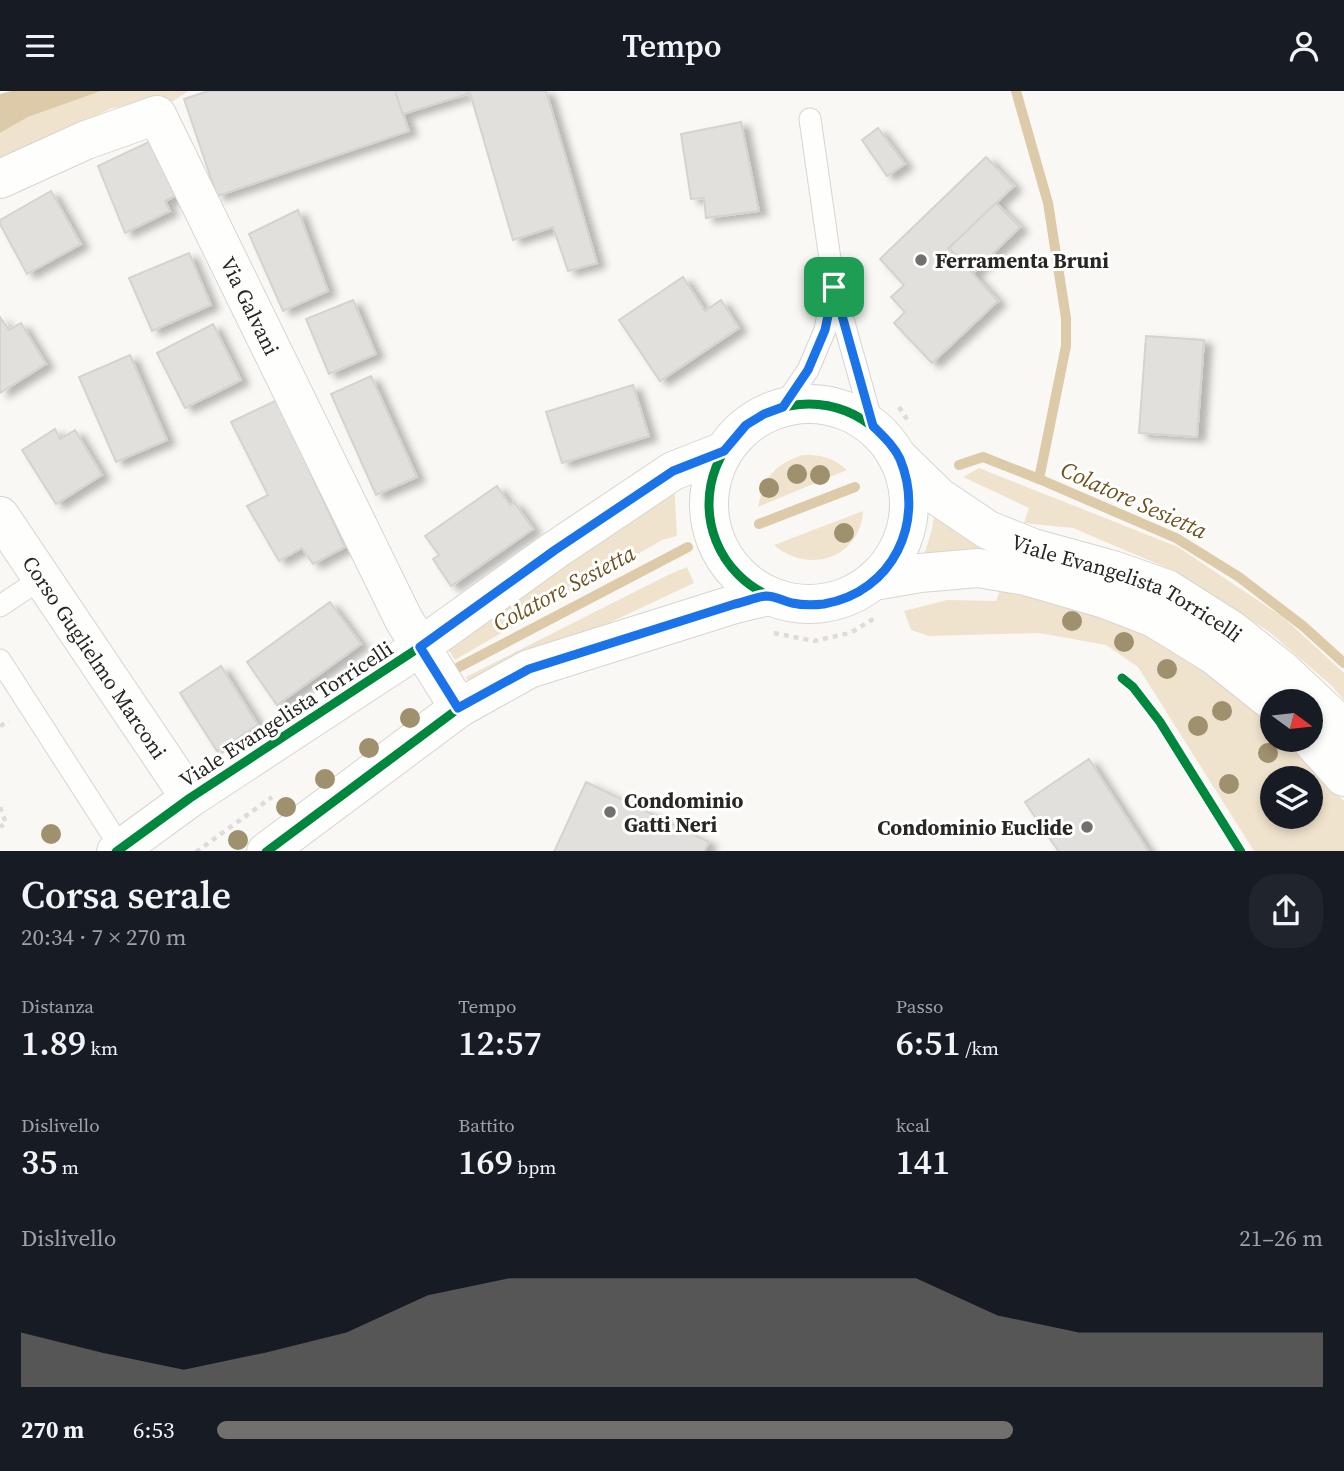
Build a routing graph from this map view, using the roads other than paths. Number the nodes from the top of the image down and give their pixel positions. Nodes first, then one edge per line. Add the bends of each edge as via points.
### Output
1 (810, 119) dead end
2 (0, 179) edge
3 (834, 287) junction
4 (783, 407) junction
5 (886, 416) junction
6 (906, 443) junction
7 (724, 451) junction
8 (0, 516) edge
9 (42, 578) junction
10 (874, 581) junction
11 (768, 596) junction
12 (0, 605) edge
13 (420, 647) junction
14 (0, 660) edge
15 (1260, 690) edge
16 (458, 708) junction
17 (1344, 731) edge
18 (1323, 753) edge
19 (1344, 777) edge
20 (190, 798) junction
21 (118, 850) edge
22 (267, 851) edge

1 - 3 lane
2 - 13 street, Via Galvani via 86,140 157,115
3 - 4 lane via 825,330 808,370
3 - 5 lane
4 - 5 street via 815,403
4 - 7 street via 746,425
5 - 6 street via 887,440
6 - 10 street via 908,524 896,555
6 - 17 street, Viale Evangelista Torricelli via 939,498 988,530 1033,548 1167,589 1230,629 1283,671
7 - 11 street via 711,482 709,516 719,549 740,577
7 - 13 street, Viale Evangelista Torricelli via 673,471
8 - 9 street, Corso Guglielmo Marconi
9 - 12 lane
9 - 20 street, Corso Guglielmo Marconi
10 - 11 street via 850,596 823,604 795,604
10 - 15 street, Viale Evangelista Torricelli via 978,568 1026,576 1154,618
11 - 16 street via 529,669
13 - 16 street, Viale Evangelista Torricelli
13 - 20 street, Viale Evangelista Torricelli
14 - 21 lane
16 - 22 street
18 - 19 street
20 - 21 street, Viale Evangelista Torricelli

